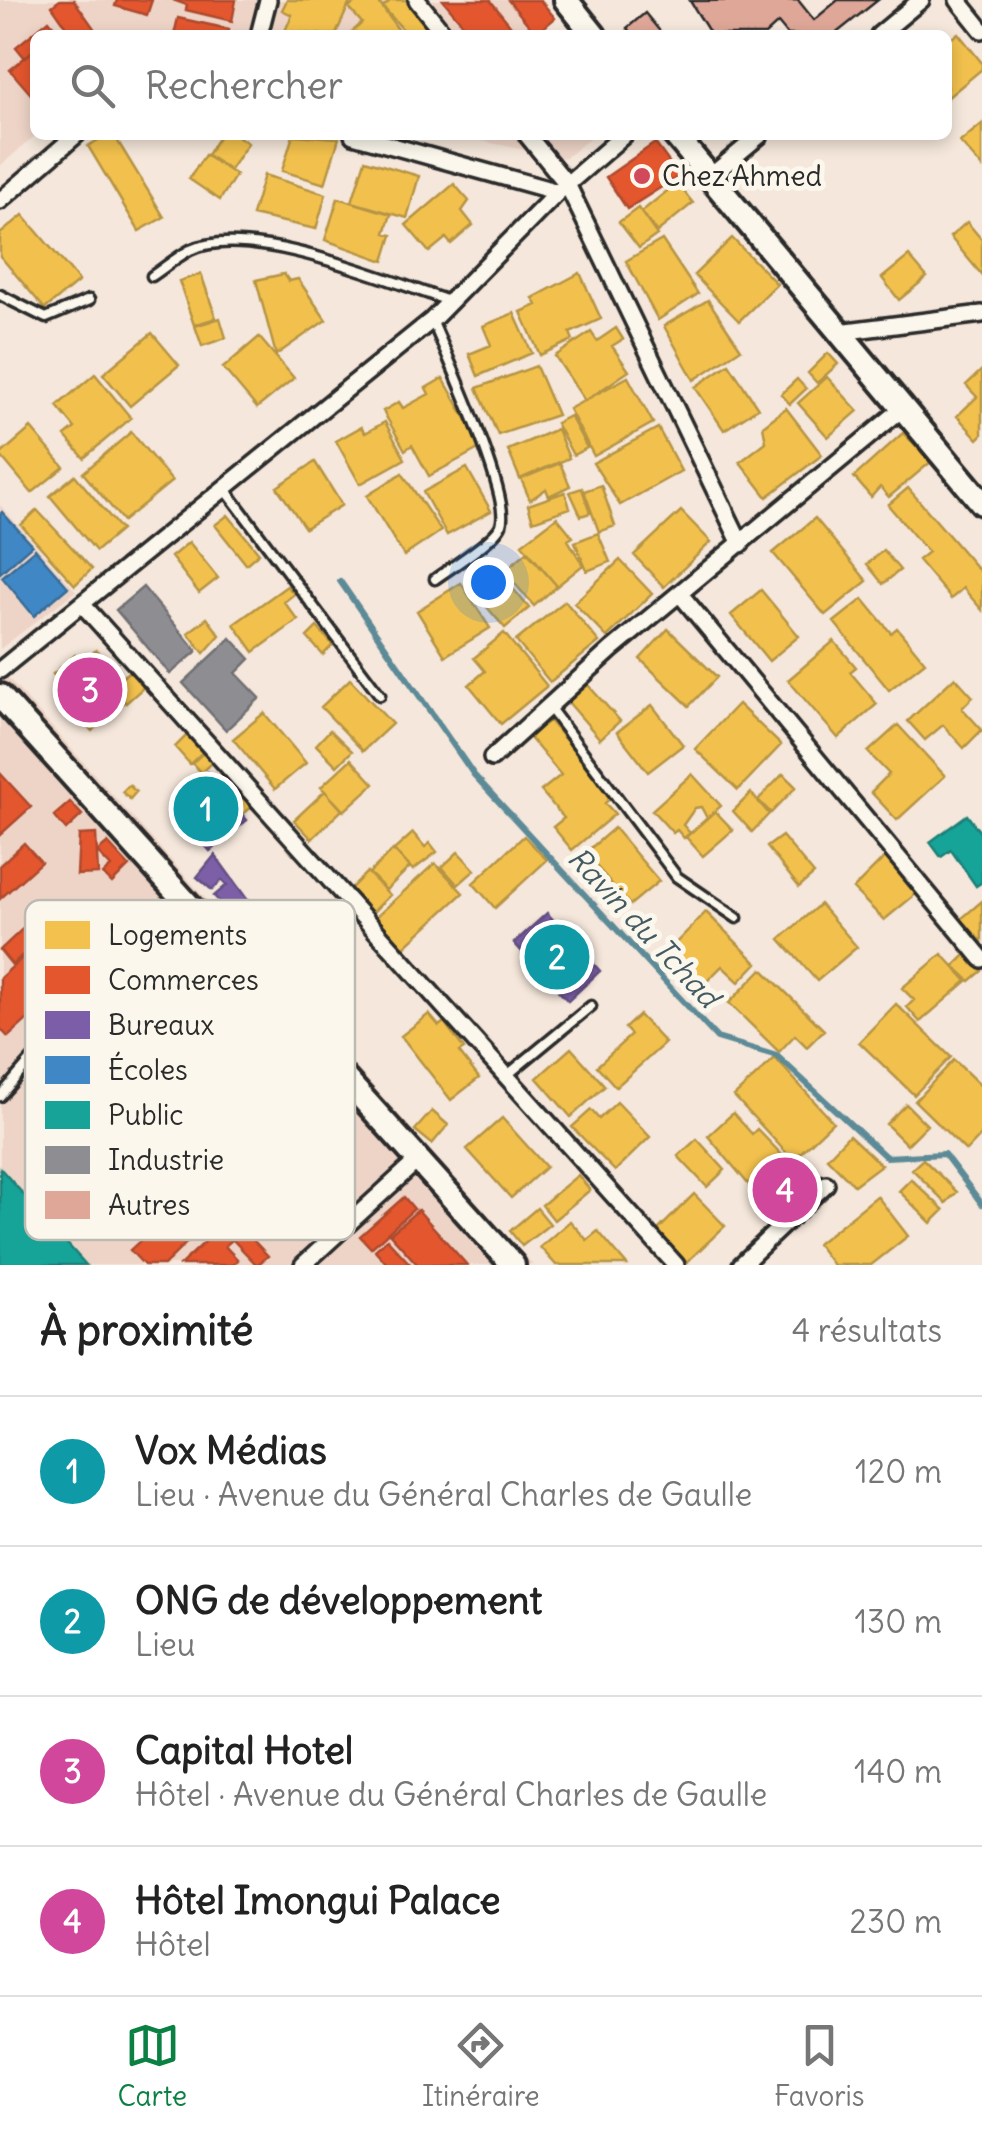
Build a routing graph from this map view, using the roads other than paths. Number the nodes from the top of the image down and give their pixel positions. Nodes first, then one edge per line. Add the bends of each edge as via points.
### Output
1 (268, 0) edge
2 (417, 0) edge
3 (566, 0) edge
4 (921, 0) edge
5 (958, 0) edge
6 (260, 30) edge
7 (441, 30) edge
8 (590, 30) edge
9 (885, 30) edge
10 (982, 30) edge
11 (70, 140) edge
12 (374, 140) edge
13 (530, 140) edge
14 (618, 140) edge
15 (679, 140) edge
16 (754, 140) edge
17 (711, 176) junction
18 (563, 188) junction
19 (0, 200) edge
20 (152, 276) dead end
21 (0, 295) edge
22 (89, 300) dead end
23 (450, 301) junction
24 (982, 314) edge
25 (432, 320) junction
26 (839, 332) junction
27 (903, 408) junction
28 (225, 488) junction
29 (982, 504) edge
30 (741, 544) junction
31 (435, 579) dead end
32 (680, 594) junction
33 (82, 604) junction
34 (0, 670) edge
35 (380, 695) dead end
36 (0, 696) edge
37 (549, 706) junction
38 (492, 758) dead end
39 (183, 900) edge
40 (347, 900) edge
41 (355, 909) edge
42 (737, 918) dead end
43 (982, 959) edge
44 (590, 1006) dead end
45 (25, 1069) edge
46 (505, 1076) junction
47 (355, 1090) edge
48 (0, 1096) edge
49 (418, 1160) junction
50 (826, 1184) dead end
51 (355, 1218) edge
52 (330, 1240) edge
53 (303, 1265) edge
54 (514, 1265) edge
55 (676, 1265) edge
56 (741, 1265) edge

1 - 6 street
2 - 7 street
3 - 8 street
4 - 9 street
5 - 10 street
11 - 19 street
12 - 18 street
13 - 18 street
14 - 18 street
15 - 17 street
16 - 17 street
17 - 26 street
18 - 23 street
18 - 30 street
20 - 23 lane via 206,245 288,248
21 - 22 lane via 46,318
23 - 25 street
24 - 26 street
25 - 28 street
25 - 31 lane via 503,512 496,532
26 - 27 street
27 - 29 street
27 - 30 street
28 - 33 street
28 - 35 lane
30 - 32 street
32 - 37 street
32 - 43 street
33 - 34 street
33 - 40 street
36 - 39 street
37 - 38 street
37 - 42 lane via 676,877
41 - 46 street
44 - 46 lane
45 - 48 lane
46 - 55 street
47 - 49 street
49 - 51 street
49 - 54 street
50 - 56 street
52 - 53 street

